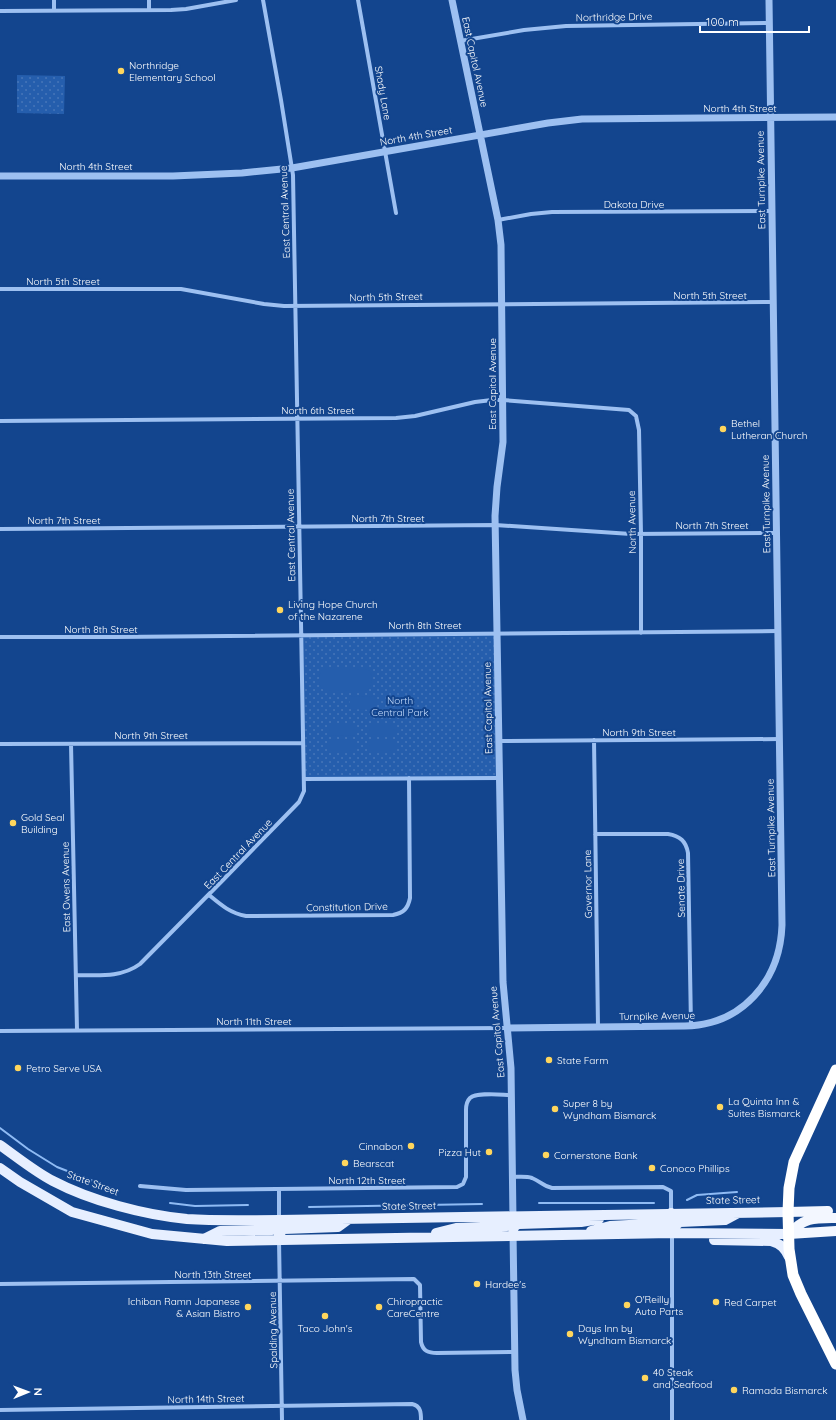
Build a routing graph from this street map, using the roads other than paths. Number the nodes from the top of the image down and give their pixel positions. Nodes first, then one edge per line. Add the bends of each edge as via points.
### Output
1 (54, 0) edge
2 (149, 0) edge
3 (236, 0) edge
4 (263, 0) edge
5 (358, 0) edge
6 (452, 0) edge
7 (769, 0) edge
8 (149, 10) junction
9 (0, 11) edge
10 (54, 11) junction
11 (769, 24) junction
12 (460, 42) junction
13 (771, 117) junction
14 (836, 117) edge
15 (480, 135) junction
16 (385, 151) junction
17 (292, 168) junction
18 (0, 176) edge
19 (772, 211) junction
20 (396, 213) dead end
21 (498, 220) junction
22 (0, 289) edge
23 (773, 302) junction
24 (502, 304) junction
25 (296, 306) junction
26 (503, 400) junction
27 (633, 412) joint
28 (297, 418) junction
29 (0, 421) edge
30 (495, 525) junction
31 (299, 526) junction
32 (0, 529) edge
33 (777, 533) junction
34 (641, 534) junction
35 (778, 631) junction
36 (497, 633) junction
37 (641, 633) junction
38 (301, 634) junction
39 (0, 637) edge
40 (780, 738) junction
41 (499, 740) junction
42 (594, 740) junction
43 (303, 743) junction
44 (0, 744) edge
45 (71, 744) junction
46 (409, 778) junction
47 (500, 778) junction
48 (304, 779) junction
49 (595, 834) junction
50 (209, 895) junction
51 (777, 958) joint
52 (76, 975) junction
53 (691, 1026) junction
54 (598, 1027) junction
55 (508, 1028) junction
56 (0, 1030) edge
57 (76, 1030) junction
58 (836, 1070) edge
59 (512, 1095) junction
60 (0, 1145) edge
61 (0, 1168) edge
62 (0, 1176) edge
63 (512, 1177) junction
64 (14, 1178) junction
65 (140, 1186) dead end
66 (279, 1189) junction
67 (836, 1211) edge
68 (740, 1212) junction
69 (788, 1212) junction
70 (671, 1213) junction
71 (836, 1218) edge
72 (349, 1219) junction
73 (279, 1220) junction
74 (513, 1226) junction
75 (836, 1228) edge
76 (836, 1231) edge
77 (821, 1232) junction
78 (672, 1233) junction
79 (685, 1233) junction
80 (788, 1234) junction
81 (577, 1235) junction
82 (204, 1239) junction
83 (279, 1240) junction
84 (789, 1257) junction
85 (280, 1281) junction
86 (0, 1284) edge
87 (515, 1352) junction
88 (836, 1364) edge
89 (282, 1406) junction
90 (0, 1410) edge
91 (282, 1420) edge
92 (421, 1420) edge
93 (523, 1420) edge
94 (672, 1420) edge

1 - 10 street
2 - 8 street
3 - 8 street via 186,9
4 - 17 street, East Central Avenue
5 - 16 street, Shady Lane
6 - 12 street, East Capitol Avenue
7 - 11 street, East Turnpike Avenue
8 - 10 street
9 - 10 street
11 - 12 street, Northridge Drive via 566,26 524,30
11 - 13 street, East Turnpike Avenue
12 - 15 street, East Capitol Avenue
13 - 14 street, North 4th Street
13 - 15 street, North 4th Street via 582,119
13 - 19 street, East Turnpike Avenue
15 - 16 street, North 4th Street
15 - 21 street, East Capitol Avenue
16 - 17 street, North 4th Street
16 - 20 street, Shady Lane
17 - 18 street, North 4th Street via 209,175
17 - 25 street, East Central Avenue
19 - 21 street, Dakota Drive via 552,212
19 - 23 street, East Turnpike Avenue
21 - 24 street, East Capitol Avenue
22 - 25 street, North 5th Street via 181,289 264,304
23 - 24 street, North 5th Street
23 - 33 street, East Turnpike Avenue
24 - 25 street, North 5th Street
24 - 26 street, East Capitol Avenue
25 - 28 street, East Central Avenue
26 - 27 street, North 6th Street via 624,409
26 - 28 street, North 6th Street via 475,402 408,417
26 - 30 street, East Capitol Avenue via 503,442
27 - 34 street, North Avenue via 639,425
28 - 29 street, North 6th Street
28 - 31 street, East Central Avenue
30 - 31 street, North 7th Street
30 - 34 street, North 7th Street
30 - 36 street, East Capitol Avenue
31 - 32 street, North 7th Street
31 - 38 street, East Central Avenue
33 - 34 street, North 7th Street
33 - 35 street, East Turnpike Avenue
34 - 37 street, North Avenue
35 - 37 street, North 8th Street
35 - 40 street, East Turnpike Avenue
36 - 37 street, North 8th Street
36 - 38 street, North 8th Street
36 - 41 street, East Capitol Avenue
38 - 39 street, North 8th Street
38 - 43 street, East Central Avenue
40 - 42 street, North 9th Street
40 - 51 street, East Turnpike Avenue via 782,925
41 - 42 street, North 9th Street
41 - 47 street, East Capitol Avenue
42 - 49 street, Governor Lane
43 - 45 street, North 9th Street
43 - 48 street, East Central Avenue
44 - 45 street, North 9th Street
45 - 52 street, East Owens Avenue
46 - 47 street
46 - 48 street
46 - 50 street, Constitution Drive via 410,898 407,907 401,913 246,916 228,910
47 - 55 street, East Capitol Avenue via 503,982
48 - 50 street, East Central Avenue via 303,795 299,802
49 - 53 street, Senate Drive via 668,834 678,837 685,844 688,853
49 - 54 street, Governor Lane
50 - 52 street, East Central Avenue via 136,967 115,975
51 - 53 street, Turnpike Avenue via 766,982 747,1004 723,1018
52 - 57 street, East Owens Avenue
53 - 54 street, Turnpike Avenue
54 - 55 street, Turnpike Avenue
55 - 57 street, North 11th Street
55 - 59 street, East Capitol Avenue
56 - 57 street, North 11th Street
58 - 69 highway via 794,1162
59 - 63 street, East Capitol Avenue
59 - 66 street, North 12th Street via 476,1096 467,1102 467,1174 460,1186
60 - 73 main road, State Street via 52,1180 73,1190 123,1206 186,1219
61 - 64 main road, State Street
62 - 64 street
63 - 70 street via 534,1179 552,1188 663,1187 671,1191
63 - 74 street, East Capitol Avenue
64 - 82 main road, State Street via 72,1212 152,1234
65 - 66 street, North 12th Street via 177,1189
66 - 73 street
67 - 69 highway, State Street
68 - 69 main road, State Street
68 - 70 main road, State Street
68 - 78 main road via 725,1220 680,1222 672,1228
69 - 80 highway
70 - 74 main road, State Street via 623,1214
70 - 81 main road via 671,1219 666,1222 610,1226
71 - 80 highway via 807,1220 795,1226
72 - 73 main road, State Street
72 - 74 main road, State Street
72 - 83 main road via 338,1227 284,1229
73 - 82 main road via 278,1225 272,1230 220,1231
74 - 81 main road, State Street
74 - 83 main road, State Street via 416,1237
74 - 87 street, East Capitol Avenue
75 - 77 highway
76 - 77 highway, State Street
77 - 80 highway, State Street
78 - 79 main road, State Street
78 - 81 main road, State Street
78 - 94 street
79 - 80 main road, State Street
79 - 84 main road via 713,1240 771,1241 782,1246
80 - 84 highway
82 - 83 main road, State Street
83 - 85 street, Spalding Avenue
84 - 88 highway via 800,1294
85 - 86 street, North 13th Street
85 - 87 street, North 13th Street via 417,1281 420,1289 421,1342 424,1349 430,1353
85 - 89 street, Spalding Avenue
87 - 93 street, East Capitol Avenue via 517,1390
89 - 90 street, North 14th Street
89 - 91 street, Spalding Avenue
89 - 92 street, North 14th Street via 412,1404 419,1408

